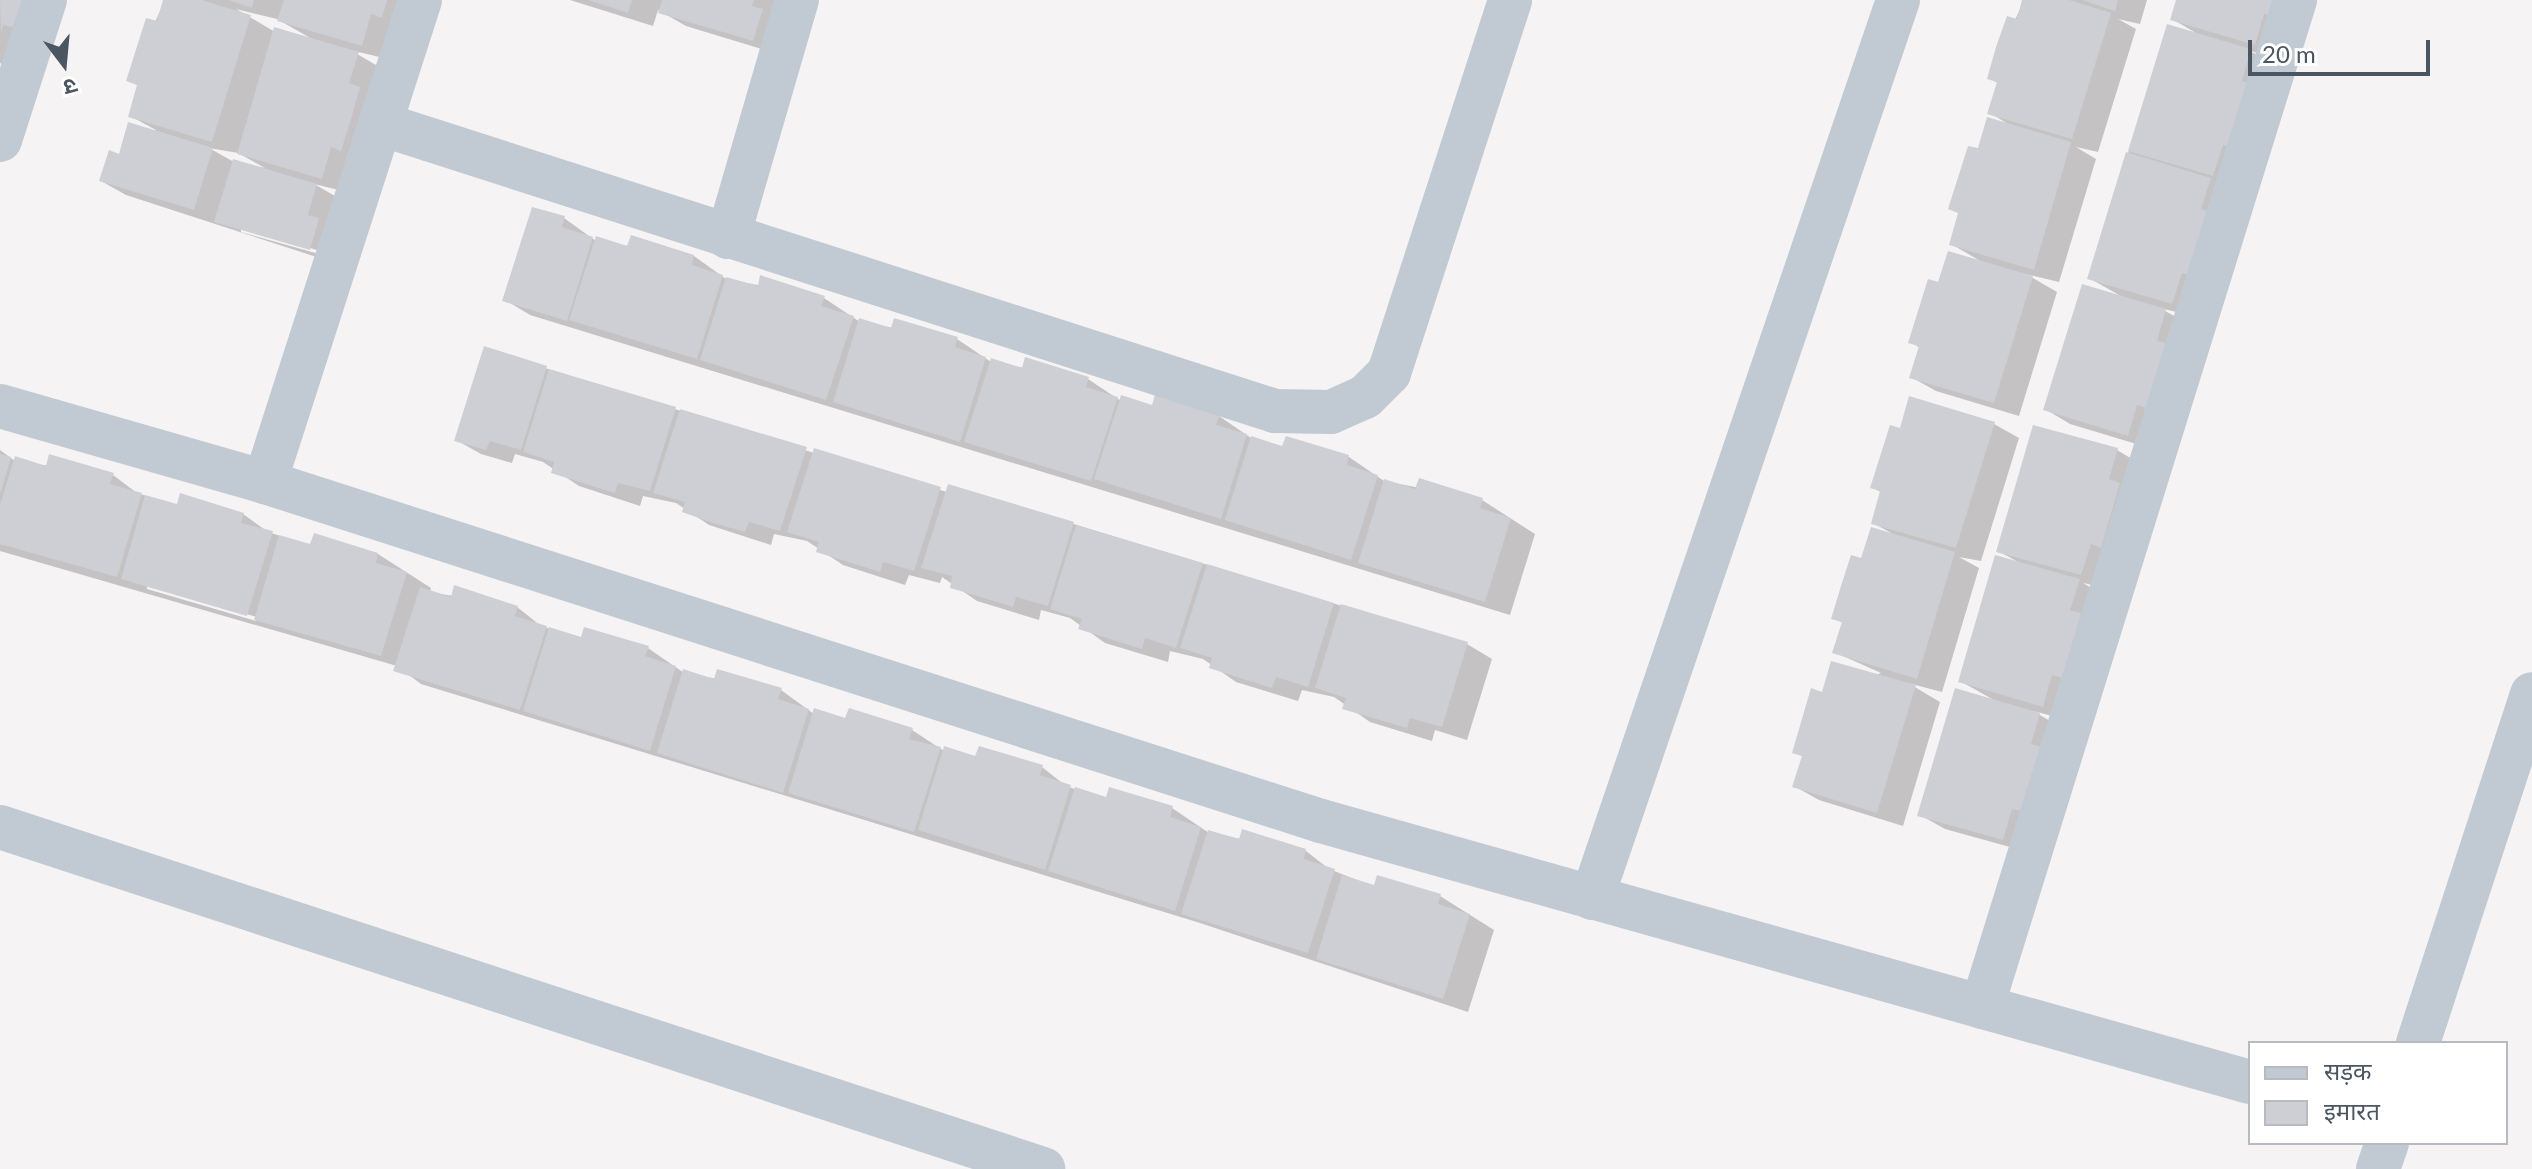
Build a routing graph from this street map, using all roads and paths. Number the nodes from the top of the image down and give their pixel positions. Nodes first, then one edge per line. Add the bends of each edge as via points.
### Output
1 (45, 0) edge
2 (420, 0) edge
3 (797, 0) edge
4 (1510, 0) edge
5 (1898, 0) edge
6 (2295, 0) edge
7 (381, 124) junction
8 (0, 140) edge
9 (728, 237) junction
10 (0, 406) edge
11 (265, 482) junction
12 (2532, 694) edge
13 (0, 827) edge
14 (1592, 898) junction
15 (1982, 1007) junction
16 (2419, 1041) edge
17 (2248, 1081) edge
18 (2386, 1145) edge
19 (1043, 1169) edge
20 (2378, 1169) edge

1 - 8 street
2 - 7 street
3 - 9 street
4 - 9 street via 1389,373 1365,397 1331,412 1275,411
5 - 14 street
6 - 15 street
7 - 9 street
7 - 11 street
10 - 11 street
11 - 14 street via 1321,821
12 - 16 street
13 - 19 street
14 - 15 street
15 - 17 street
18 - 20 street

